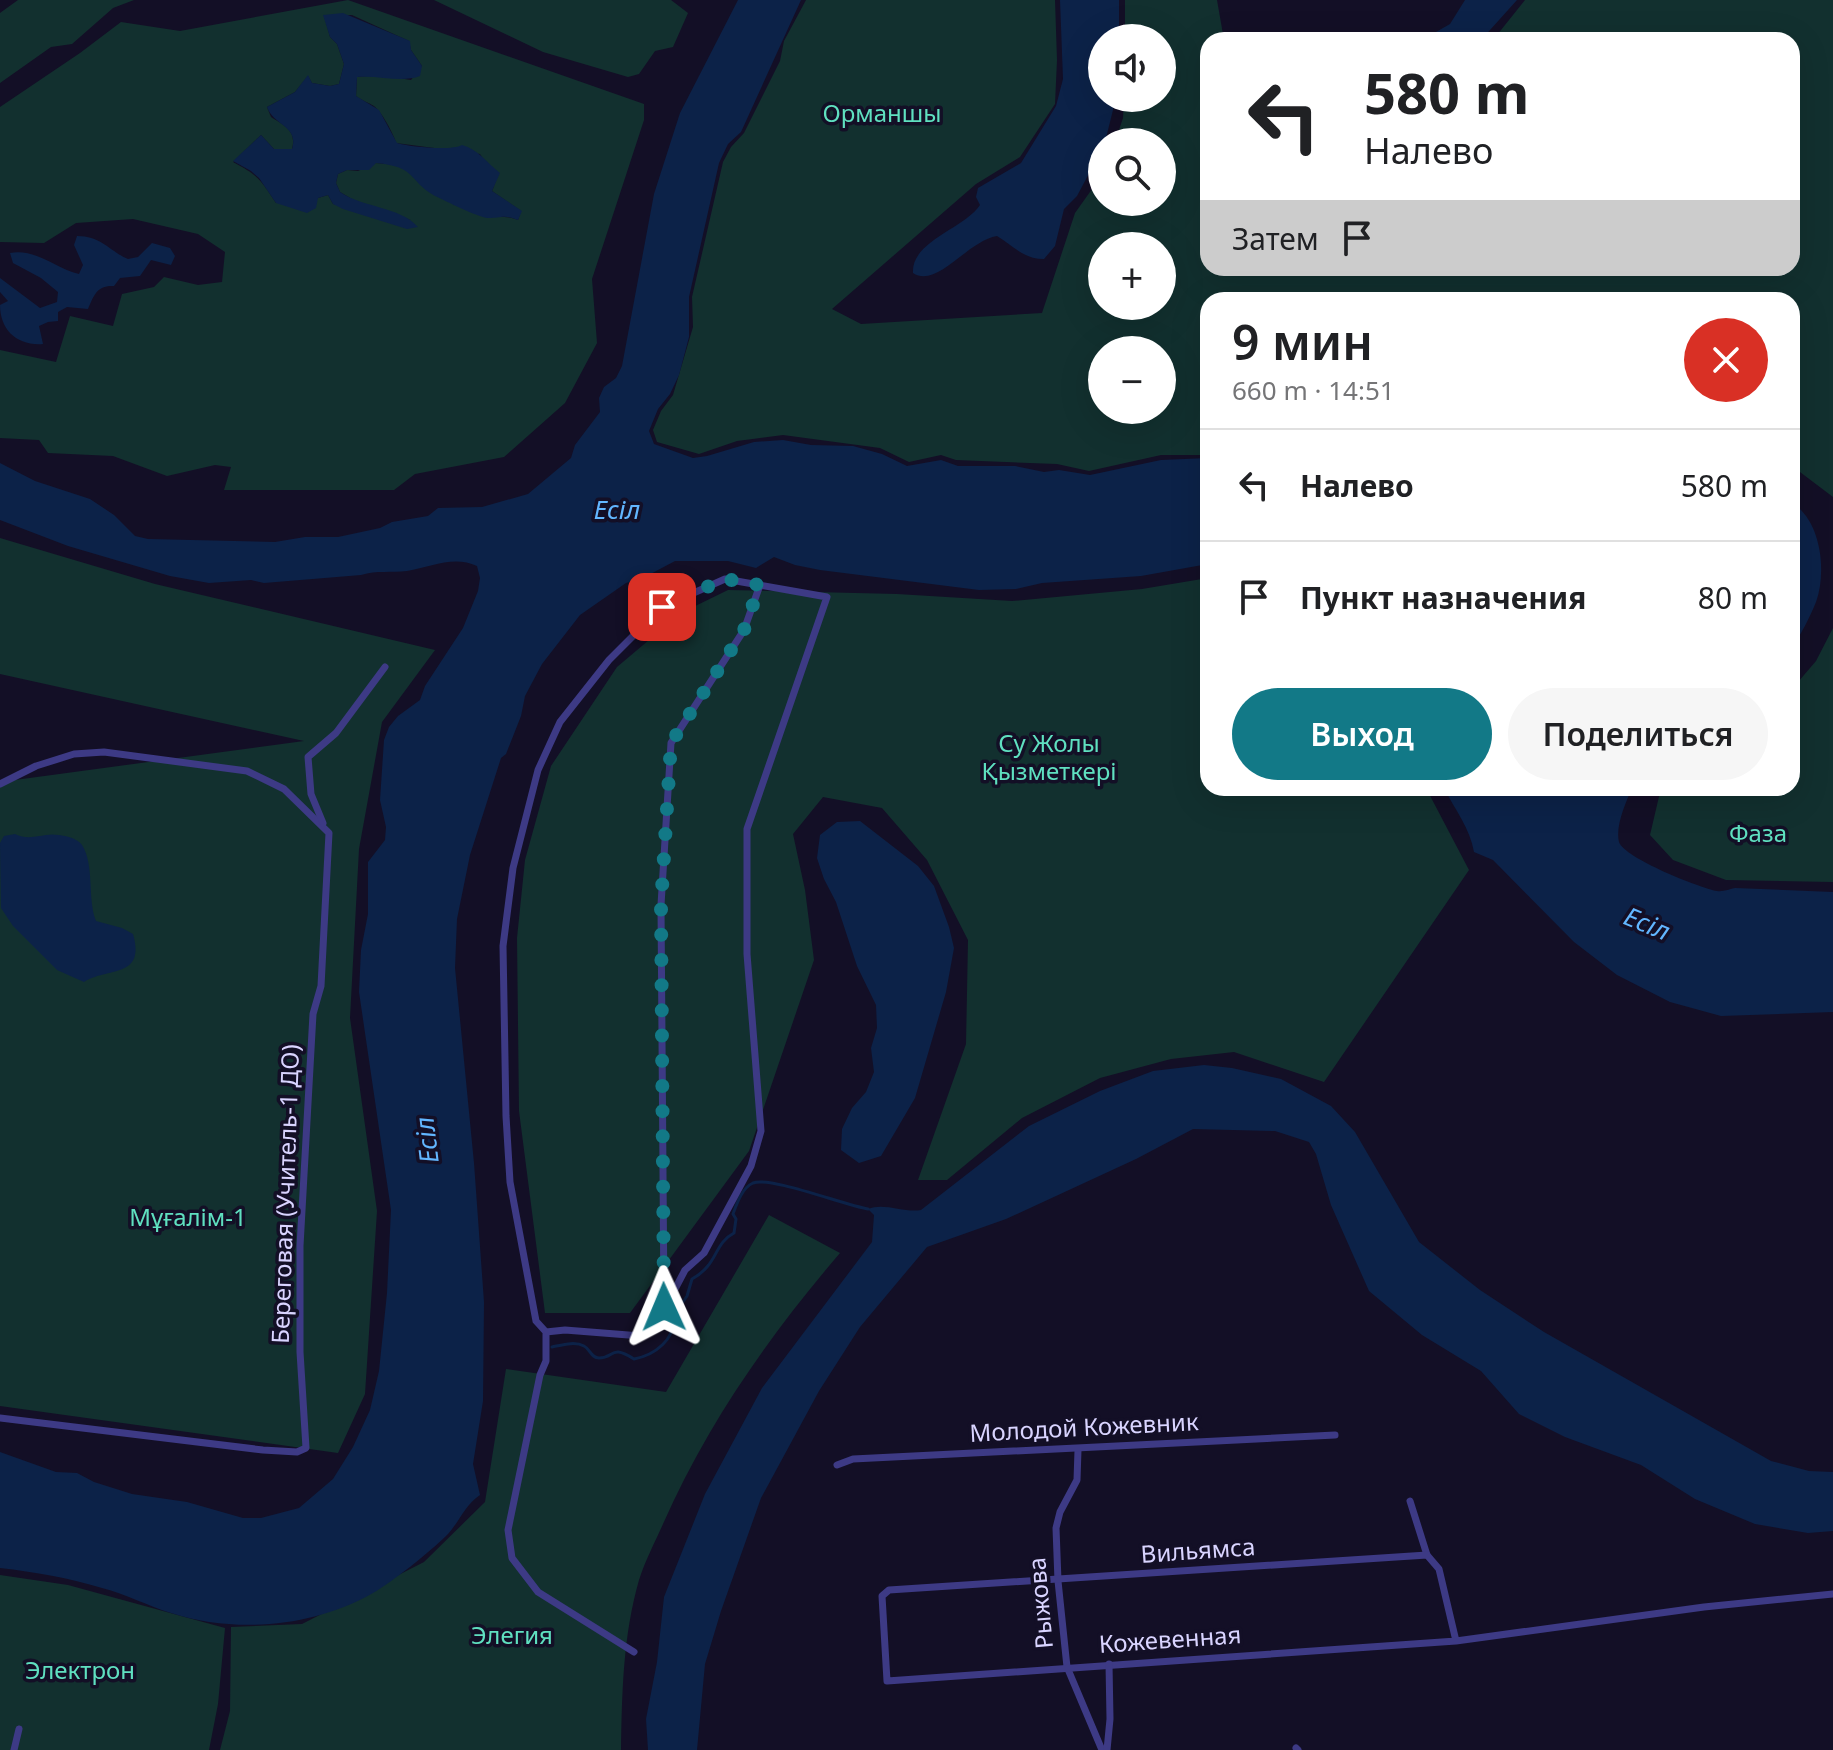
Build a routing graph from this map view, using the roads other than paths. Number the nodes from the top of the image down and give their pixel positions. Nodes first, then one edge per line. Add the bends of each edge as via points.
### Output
1 (760, 585) junction
2 (385, 667) dead end
3 (0, 784) edge
4 (327, 831) junction
5 (664, 1307) junction
6 (546, 1332) junction
7 (4, 1418) edge
8 (1335, 1435) dead end
9 (1078, 1450) junction
10 (837, 1465) dead end
11 (1410, 1501) dead end
12 (1427, 1555) junction
13 (1058, 1581) junction
14 (1833, 1594) edge
15 (1456, 1641) junction
16 (634, 1652) dead end
17 (1109, 1664) junction
18 (1067, 1667) junction
19 (887, 1681) joint
20 (19, 1729) dead end
21 (14, 1750) edge
22 (1105, 1750) edge

1 - 5 street via 744,630 671,743 661,905
1 - 5 street via 827,597 747,829 747,954 761,1131 751,1166 704,1253 685,1270
1 - 6 street via 725,579 662,607 609,660 560,722 538,770 513,868 505,931 505,1054 510,1182 536,1321
2 - 4 street via 336,733 308,757 311,794
3 - 4 street via 74,754 104,752 247,771 284,789
4 - 7 street, Береговая (Учитель-1 ДО) via 321,986 313,1014 300,1246 306,1448 263,1450
5 - 6 street via 655,1327 641,1336
6 - 16 street via 546,1361 508,1530 512,1558 538,1592
8 - 9 street, Молодой Кожевник
9 - 10 street, Молодой Кожевник via 853,1459
9 - 13 street, Рыжова via 1077,1480 1056,1528
11 - 12 street
12 - 13 street, Вильямса
12 - 15 street via 1439,1569
13 - 18 street, Рыжова
13 - 19 street, Вильямса via 887,1591 882,1596
14 - 15 street, Кожевенная
15 - 17 street, Кожевенная
17 - 18 street, Кожевенная
17 - 22 street
18 - 19 street, Кожевенная
18 - 22 street, Рыжова
20 - 21 street

